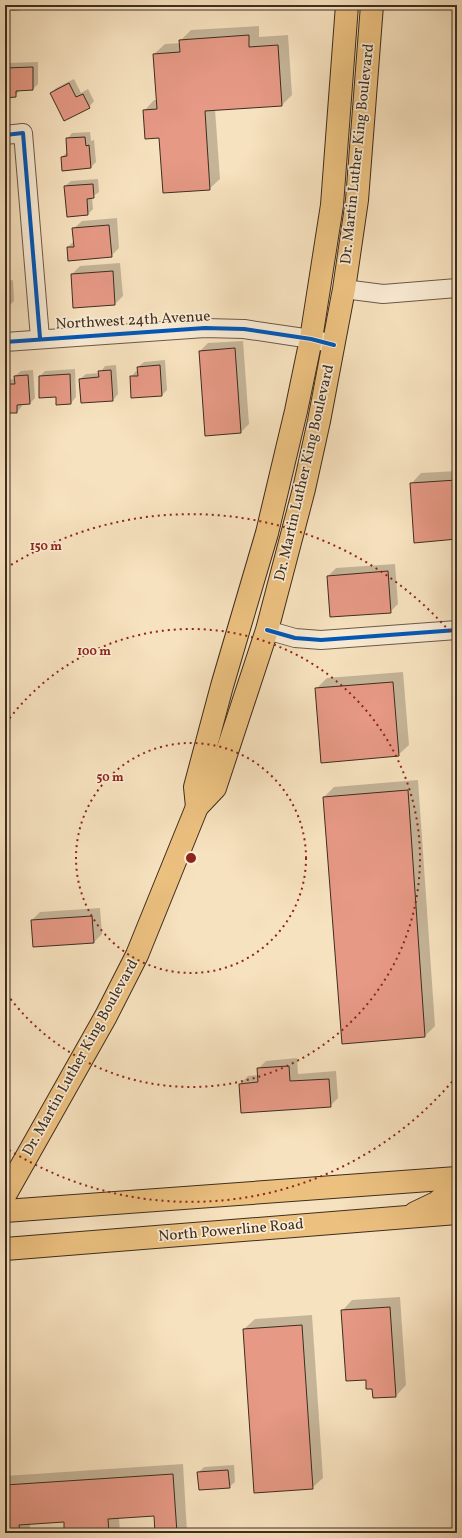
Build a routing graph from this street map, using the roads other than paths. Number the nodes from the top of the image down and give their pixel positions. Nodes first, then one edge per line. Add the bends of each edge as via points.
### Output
1 (347, 5) edge
2 (372, 5) edge
3 (5, 135) edge
4 (336, 148) junction
5 (457, 288) edge
6 (344, 289) junction
7 (40, 338) junction
8 (311, 339) junction
9 (5, 342) edge
10 (334, 345) junction
11 (266, 630) junction
12 (457, 630) edge
13 (197, 807) junction
14 (457, 1178) edge
15 (5, 1195) edge
16 (5, 1211) edge
17 (457, 1213) edge
18 (405, 1217) junction
19 (5, 1249) edge

1 - 4 main road, Dr. Martin Luther King Boulevard
2 - 6 main road, Dr. Martin Luther King Boulevard via 356,200
3 - 7 street via 23,134
4 - 6 main road via 346,172 337,253
4 - 8 main road, Dr. Martin Luther King Boulevard via 332,205
5 - 6 street via 382,294
6 - 10 main road, Dr. Martin Luther King Boulevard
7 - 8 street, Northwest 24th Avenue via 206,328 244,329
7 - 9 street, Northwest 24th Avenue
8 - 10 street, Northwest 24th Avenue
8 - 13 main road, Dr. Martin Luther King Boulevard via 267,533 195,788
10 - 11 main road, Dr. Martin Luther King Boulevard via 304,488
11 - 12 street via 295,638 321,640
11 - 13 main road, Dr. Martin Luther King Boulevard via 215,788
13 - 15 main road, Dr. Martin Luther King Boulevard via 137,955 106,1016
14 - 16 main road
14 - 18 main road via 449,1193 436,1203
17 - 18 main road, North Powerline Road
18 - 19 main road, North Powerline Road

